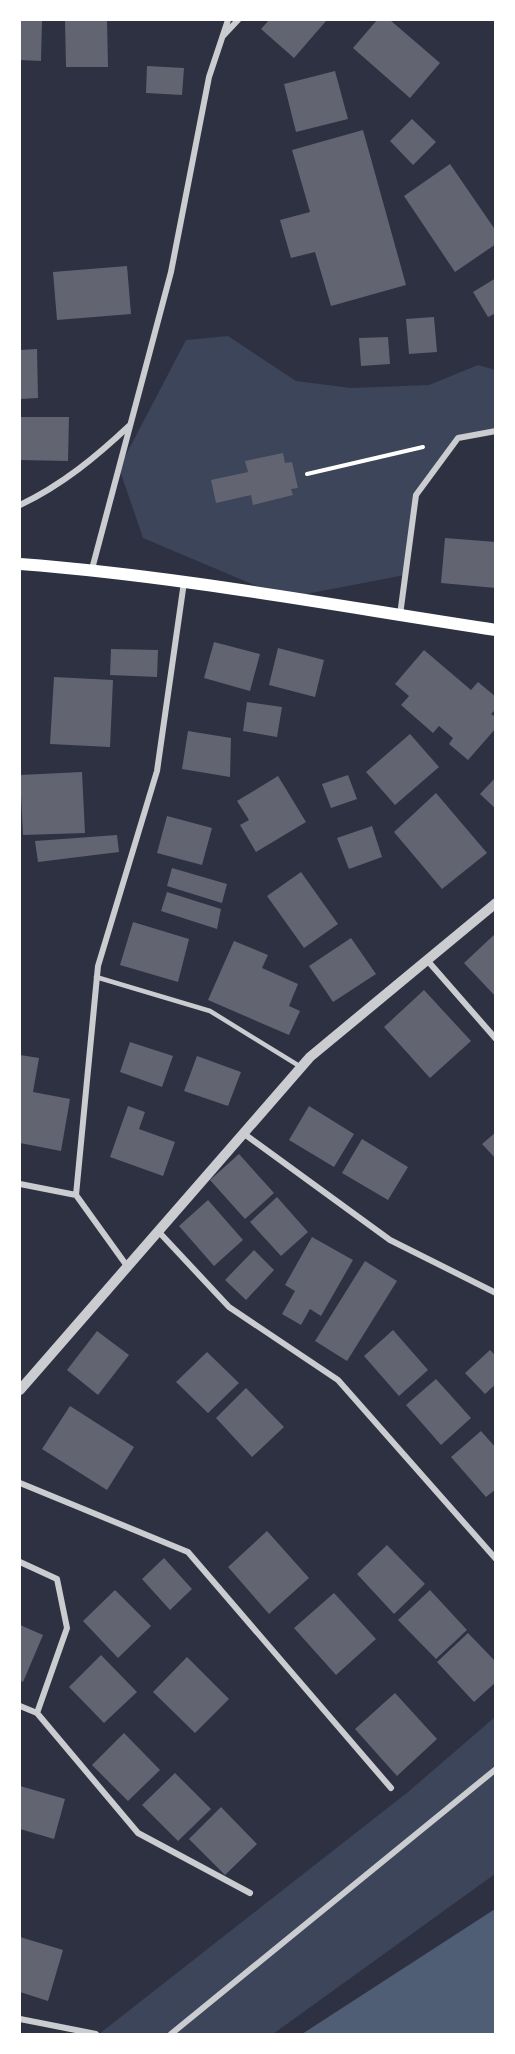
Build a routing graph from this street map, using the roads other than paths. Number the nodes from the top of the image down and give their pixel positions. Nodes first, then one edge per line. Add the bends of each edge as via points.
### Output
1 (228, 20) edge
2 (238, 20) edge
3 (221, 39) junction
4 (130, 425) junction
5 (495, 431) edge
6 (20, 506) edge
7 (20, 564) edge
8 (92, 569) junction
9 (184, 582) junction
10 (400, 615) junction
11 (495, 630) edge
12 (495, 903) edge
13 (427, 960) junction
14 (96, 977) junction
15 (495, 1039) edge
16 (301, 1067) junction
17 (243, 1134) junction
18 (20, 1184) edge
19 (76, 1195) junction
20 (158, 1231) junction
21 (127, 1266) junction
22 (495, 1293) edge
23 (20, 1390) edge
24 (20, 1483) edge
25 (495, 1559) edge
26 (20, 1562) edge
27 (20, 1706) edge
28 (38, 1713) junction
29 (495, 1769) edge
30 (391, 1788) dead end
31 (250, 1893) dead end
32 (20, 2019) edge
33 (96, 2034) edge
34 (171, 2034) edge

1 - 3 street
2 - 3 street
3 - 4 street via 209,77 171,272
4 - 6 street via 92,461
4 - 8 street
5 - 10 street via 458,438 416,495
7 - 8 main road
8 - 9 main road
9 - 10 main road
9 - 14 street via 157,771
10 - 11 main road
12 - 13 street
13 - 15 street
13 - 16 street
14 - 16 lane via 210,1011
14 - 19 street
16 - 17 street
17 - 20 street
17 - 22 street via 390,1240
18 - 19 street
19 - 21 street
20 - 21 street
20 - 25 street via 229,1307 338,1380
21 - 23 street
24 - 30 street via 188,1552
26 - 28 street via 57,1579 67,1628
27 - 28 street
28 - 31 street via 138,1833
29 - 34 street
32 - 33 street

